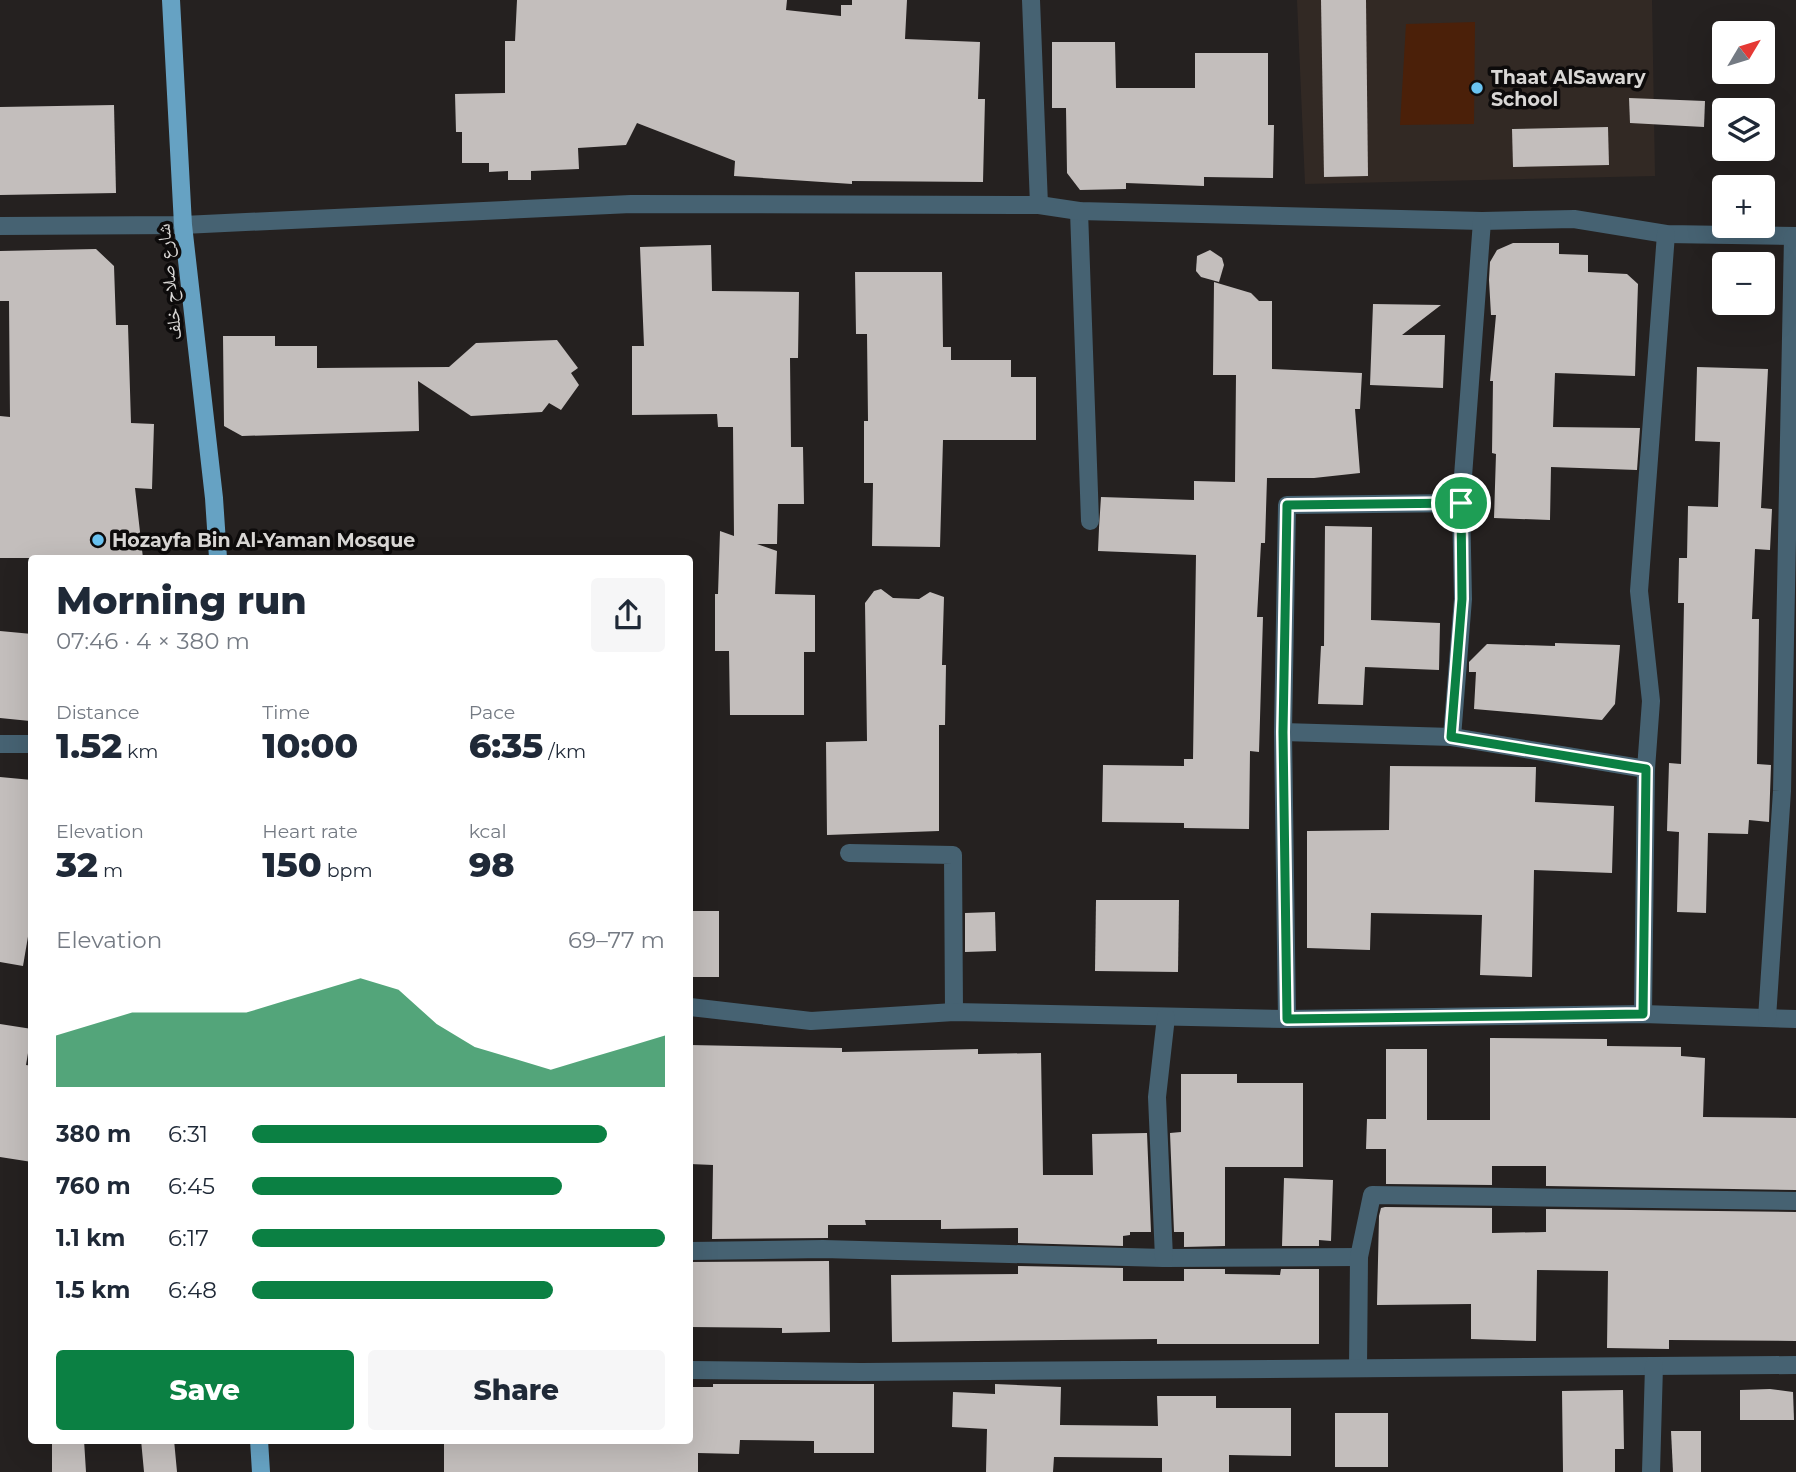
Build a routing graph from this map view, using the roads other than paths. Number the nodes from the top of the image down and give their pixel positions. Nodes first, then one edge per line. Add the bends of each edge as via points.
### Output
1 (170, 0) edge
2 (1031, 0) edge
3 (1039, 205) junction
4 (1079, 211) junction
5 (1482, 221) junction
6 (183, 225) junction
7 (0, 226) edge
8 (1665, 234) junction
9 (1794, 237) edge
10 (1461, 503) junction
11 (1090, 521) dead end
12 (218, 555) edge
13 (1283, 732) junction
14 (1451, 737) junction
15 (0, 744) edge
16 (28, 744) edge
17 (1646, 769) junction
18 (849, 853) dead end
19 (693, 1007) edge
20 (954, 1012) junction
21 (1643, 1014) junction
22 (1166, 1017) junction
23 (1767, 1018) junction
24 (1287, 1019) junction
25 (1796, 1019) edge
26 (1796, 1201) edge
27 (693, 1251) edge
28 (1359, 1257) junction
29 (1164, 1258) junction
30 (1796, 1365) edge
31 (1654, 1366) junction
32 (1359, 1368) junction
33 (693, 1370) edge
34 (258, 1444) edge
35 (261, 1472) edge
36 (1651, 1472) edge

1 - 6 main road, شارع صلاح خلف
2 - 3 street
3 - 4 street
3 - 6 street via 631,204
4 - 5 street
4 - 11 street
5 - 8 street via 1574,219
5 - 10 street
6 - 7 street
6 - 12 main road, شارع صلاح خلف
8 - 9 street
8 - 17 street via 1639,591 1651,701
9 - 23 street via 1782,791
10 - 13 street via 1287,505
10 - 14 street via 1462,599
13 - 14 street
13 - 24 street
14 - 17 street
15 - 16 street
17 - 21 street
18 - 20 street via 953,855
19 - 20 street via 811,1021
20 - 22 street
21 - 23 street
21 - 24 street
22 - 24 street
22 - 29 street via 1157,1097
23 - 25 street
26 - 28 street via 1372,1195
27 - 29 street
28 - 29 street
28 - 32 street
30 - 31 street
31 - 32 street
31 - 36 street
32 - 33 street
34 - 35 main road

